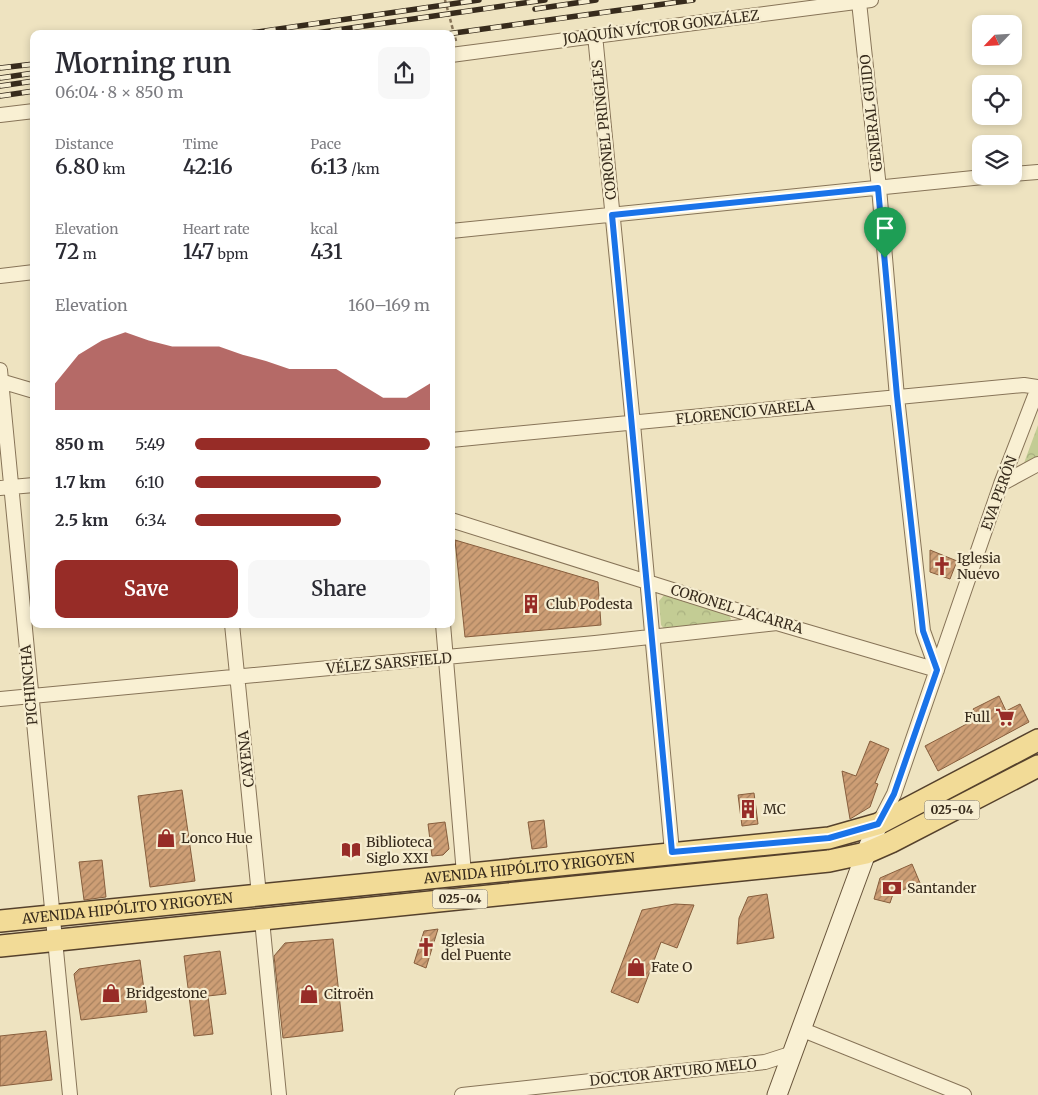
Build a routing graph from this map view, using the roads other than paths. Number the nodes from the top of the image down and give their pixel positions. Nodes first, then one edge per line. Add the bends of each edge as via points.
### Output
1 (865, 1) edge
2 (595, 35) junction
3 (455, 55) edge
4 (30, 111) edge
5 (0, 115) edge
6 (1038, 172) edge
7 (1022, 173) edge
8 (972, 178) edge
9 (878, 188) junction
10 (612, 215) junction
11 (455, 231) edge
12 (30, 272) edge
13 (0, 276) edge
14 (0, 378) edge
15 (1038, 387) edge
16 (30, 389) edge
17 (897, 396) junction
18 (633, 424) junction
19 (455, 440) edge
20 (1038, 464) edge
21 (1001, 484) junction
22 (30, 485) edge
23 (6, 488) edge
24 (455, 521) edge
25 (647, 581) junction
26 (777, 623) junction
27 (232, 628) edge
28 (442, 628) edge
29 (653, 636) junction
30 (445, 658) junction
31 (937, 670) junction
32 (238, 677) junction
33 (30, 696) junction
34 (0, 699) edge
35 (1038, 740) edge
36 (1038, 766) edge
37 (878, 824) junction
38 (672, 852) junction
39 (866, 853) junction
40 (464, 874) junction
41 (259, 895) junction
42 (52, 915) junction
43 (262, 920) junction
44 (0, 921) edge
45 (54, 940) junction
46 (0, 946) edge
47 (803, 1030) junction
48 (793, 1053) junction
49 (70, 1095) edge
50 (279, 1095) edge
51 (462, 1095) edge
52 (777, 1095) edge
53 (964, 1095) edge

1 - 2 street, JOAQUÍN VÍCTOR GONZÁLEZ
1 - 9 street, GENERAL GUIDO
2 - 3 street, JOAQUÍN VÍCTOR GONZÁLEZ
2 - 10 street, CORONEL PRINGLES
4 - 5 street
6 - 7 street
8 - 9 street
9 - 10 street
9 - 17 street, GENERAL GUIDO
10 - 11 street
10 - 18 street, CORONEL PRINGLES
12 - 13 street
14 - 16 street
14 - 23 street, PICHINCHA
15 - 17 street, FLORENCIO VARELA via 1024,385
15 - 21 street, EVA PERÓN
17 - 18 street, FLORENCIO VARELA
17 - 31 street, GENERAL GUIDO via 923,631
18 - 19 street, FLORENCIO VARELA
18 - 25 street, CORONEL PRINGLES
20 - 21 street
21 - 31 street, EVA PERÓN
22 - 23 street
23 - 33 street, PICHINCHA
24 - 25 street, CORONEL LACARRA
25 - 26 street, CORONEL LACARRA
25 - 29 street, CORONEL PRINGLES
26 - 29 street, VÉLEZ SARSFIELD
26 - 31 street, CORONEL LACARRA
27 - 32 street, CAYENA
28 - 30 street
29 - 30 street, VÉLEZ SARSFIELD
29 - 38 street, CORONEL PRINGLES
30 - 32 street, VÉLEZ SARSFIELD
30 - 40 street
31 - 37 street, EVA PERÓN via 894,794
32 - 33 street, VÉLEZ SARSFIELD
32 - 41 street, CAYENA
33 - 34 street, VÉLEZ SARSFIELD
33 - 42 street, PICHINCHA
35 - 37 main road, AVENIDA HIPÓLITO YRIGOYEN / 025-04
36 - 39 main road, AVENIDA HIPÓLITO YRIGOYEN / 025-04
37 - 38 main road, AVENIDA HIPÓLITO YRIGOYEN / 025-04 via 829,838
37 - 39 street
38 - 40 main road, AVENIDA HIPÓLITO YRIGOYEN / 025-04
39 - 43 main road, AVENIDA HIPÓLITO YRIGOYEN / 025-04 via 829,861
39 - 47 street
40 - 41 main road, AVENIDA HIPÓLITO YRIGOYEN / 025-04
41 - 42 main road, AVENIDA HIPÓLITO YRIGOYEN / 025-04
42 - 44 main road, AVENIDA HIPÓLITO YRIGOYEN / 025-04
42 - 45 street, PICHINCHA
43 - 45 main road, AVENIDA HIPÓLITO YRIGOYEN / 025-04
43 - 50 street
45 - 46 main road, AVENIDA HIPÓLITO YRIGOYEN / 025-04
45 - 49 street, PICHINCHA
47 - 48 street
47 - 53 street
48 - 51 street, DOCTOR ARTURO MELO via 765,1062
48 - 52 street

